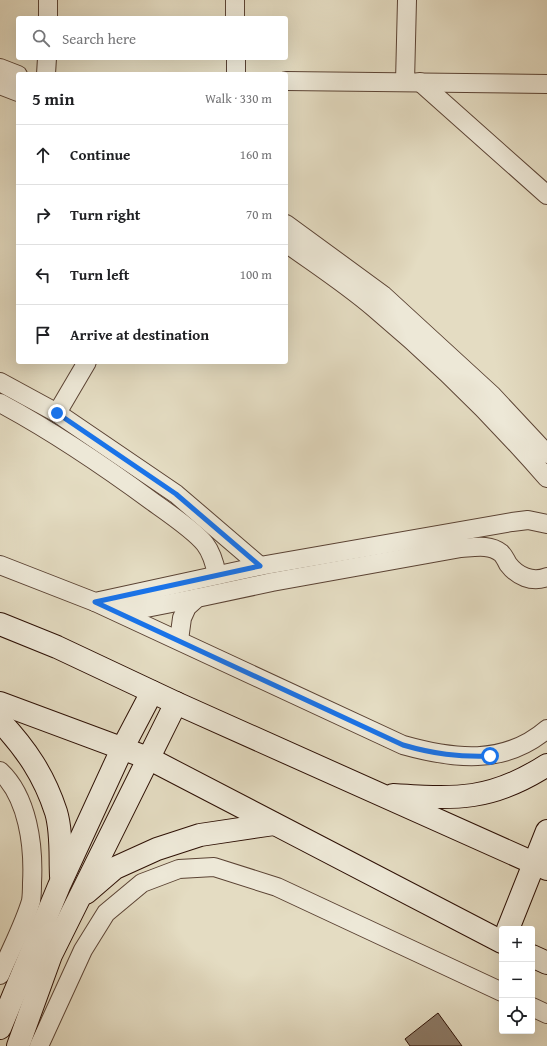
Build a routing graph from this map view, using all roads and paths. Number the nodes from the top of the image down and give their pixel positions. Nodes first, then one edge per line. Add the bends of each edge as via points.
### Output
1 (48, 0) edge
2 (235, 0) edge
3 (407, 0) edge
4 (48, 16) edge
5 (235, 16) edge
6 (47, 60) edge
7 (236, 60) edge
8 (0, 68) edge
9 (46, 72) edge
10 (236, 72) edge
11 (16, 74) edge
12 (288, 81) edge
13 (412, 82) junction
14 (547, 84) edge
15 (0, 85) edge
16 (16, 91) edge
17 (547, 195) edge
18 (288, 225) edge
19 (288, 244) edge
20 (86, 364) edge
21 (0, 382) edge
22 (0, 403) edge
23 (57, 413) junction
24 (547, 454) edge
25 (547, 478) edge
26 (547, 524) edge
27 (0, 565) edge
28 (260, 566) junction
29 (217, 575) junction
30 (547, 577) edge
31 (197, 598) junction
32 (95, 602) junction
33 (121, 613) junction
34 (0, 624) edge
35 (179, 640) junction
36 (152, 692) junction
37 (0, 703) edge
38 (176, 703) junction
39 (0, 721) edge
40 (547, 729) edge
41 (122, 749) junction
42 (148, 758) junction
43 (547, 765) edge
44 (0, 770) edge
45 (379, 795) junction
46 (274, 824) junction
47 (547, 831) edge
48 (540, 866) edge
49 (61, 881) junction
50 (79, 899) junction
51 (510, 926) edge
52 (499, 940) edge
53 (535, 957) edge
54 (547, 962) edge
55 (0, 975) edge
56 (499, 991) edge
57 (535, 1008) edge
58 (547, 1014) edge
59 (0, 1028) edge
60 (18, 1046) edge
61 (39, 1046) edge

1 - 4 street
2 - 5 street
3 - 13 street
6 - 9 street
7 - 10 street
8 - 11 street
12 - 13 street
13 - 14 street
13 - 17 street
15 - 16 street
18 - 24 street via 389,300 492,395
19 - 25 street via 373,307 481,406
20 - 23 street
21 - 23 street
22 - 29 street via 98,462 170,515 205,544 213,558
23 - 28 street via 176,494
26 - 28 street via 528,520 512,522
27 - 32 street
28 - 29 street
29 - 32 street
30 - 31 street via 533,580 519,575 502,554 491,548 479,546 272,582
31 - 33 street
31 - 35 street via 182,618
32 - 33 street
33 - 35 street
34 - 36 main road via 57,647
35 - 40 street via 403,745 433,753 461,757 490,756 513,750
36 - 38 main road
36 - 41 main road
37 - 41 main road
38 - 42 main road
38 - 45 main road
39 - 49 main road via 21,743 41,776 56,813
41 - 42 main road
41 - 49 main road
42 - 46 main road
42 - 50 main road
43 - 45 main road via 525,779 497,791 466,798
44 - 55 street via 15,790 23,810 32,850 31,900
45 - 48 main road
46 - 50 main road via 200,835 157,849 115,868
46 - 52 main road
47 - 48 main road
48 - 51 main road
49 - 59 main road
50 - 60 main road via 51,955
53 - 54 main road
56 - 61 street via 277,887 214,867 179,869 142,883 106,913 83,950
57 - 58 street

